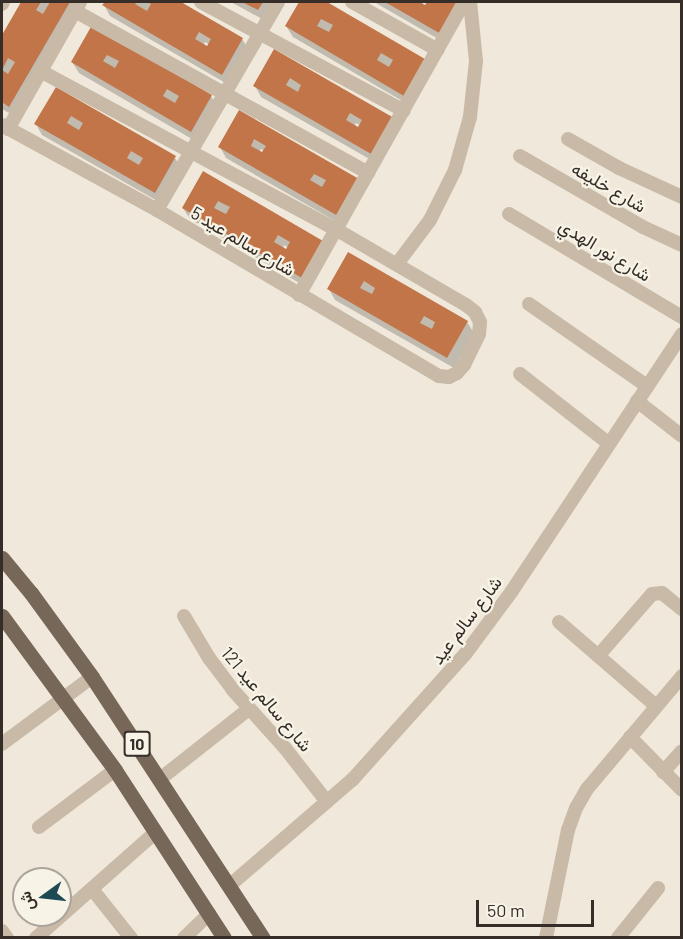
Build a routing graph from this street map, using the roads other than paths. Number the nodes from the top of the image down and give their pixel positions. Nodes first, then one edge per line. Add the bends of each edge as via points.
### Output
1 (201, 2) edge
2 (278, 2) edge
3 (352, 2) edge
4 (464, 2) edge
5 (470, 2) edge
6 (78, 6) edge
7 (260, 33) junction
8 (438, 50) junction
9 (41, 71) junction
10 (224, 94) junction
11 (404, 111) junction
12 (5, 127) edge
13 (568, 140) dead end
14 (191, 151) junction
15 (520, 156) dead end
16 (368, 173) junction
17 (681, 197) edge
18 (157, 210) junction
19 (509, 214) dead end
20 (337, 230) junction
21 (681, 245) edge
22 (398, 264) junction
23 (299, 295) junction
24 (529, 304) dead end
25 (681, 317) edge
26 (681, 334) edge
27 (520, 374) dead end
28 (647, 386) junction
29 (637, 401) junction
30 (681, 436) edge
31 (608, 443) junction
32 (2, 558) edge
33 (681, 609) edge
34 (2, 616) edge
35 (184, 616) dead end
36 (559, 622) dead end
37 (598, 656) junction
38 (681, 676) edge
39 (92, 677) junction
40 (63, 698) junction
41 (656, 706) junction
42 (249, 709) junction
43 (630, 737) junction
44 (2, 744) edge
45 (681, 751) edge
46 (115, 770) junction
47 (663, 772) junction
48 (160, 779) junction
49 (681, 790) edge
50 (327, 802) junction
51 (39, 827) dead end
52 (156, 832) junction
53 (229, 886) junction
54 (92, 888) junction
55 (658, 888) dead end
56 (209, 915) junction
57 (2, 931) edge
58 (7, 938) edge
59 (36, 938) edge
60 (131, 938) edge
61 (184, 938) edge
62 (224, 938) edge
63 (263, 938) edge
64 (546, 938) edge
65 (618, 938) edge

1 - 7 street
2 - 7 street
3 - 8 street
4 - 8 street
5 - 22 street via 476,61 467,127 455,170 430,220
6 - 9 street
6 - 10 street
7 - 10 street
7 - 11 street
8 - 11 street
9 - 12 street
9 - 14 street
10 - 14 street
10 - 16 street
11 - 16 street
12 - 18 street, شارع سالم عيد 5
13 - 17 street
14 - 18 street
14 - 20 street
15 - 21 street, شارع خليفه via 644,228
16 - 20 street
18 - 23 street, شارع سالم عيد 5
19 - 25 street, شارع نور الهدي
20 - 22 street
20 - 23 street
22 - 23 street, شارع سالم عيد 5 via 475,312 480,322 479,334 457,373 439,376
24 - 28 street
26 - 28 street, شارع سالم عيد
27 - 31 street
28 - 29 street, شارع سالم عيد
29 - 30 street
29 - 31 street, شارع سالم عيد
31 - 50 street, شارع سالم عيد via 512,591 466,653 416,712
32 - 39 main road, 10
33 - 37 street via 662,593 652,594
34 - 40 main road, 10
35 - 42 street, شارع سالم عيد 121 via 209,658
36 - 37 street
37 - 41 street
38 - 41 street
39 - 40 street
39 - 48 main road, 10
40 - 44 street
40 - 46 main road, 10
41 - 43 street
42 - 48 street
42 - 50 street, شارع سالم عيد 121
43 - 47 street
43 - 64 street via 576,808
45 - 47 street
46 - 51 street
46 - 52 main road, 10
47 - 49 street
48 - 53 main road, 10
50 - 53 street, شارع سالم عيد
52 - 54 street
52 - 56 main road, 10
53 - 63 main road, 10
54 - 59 street
54 - 60 street
55 - 65 street
56 - 61 street
56 - 62 main road, 10
57 - 58 street

